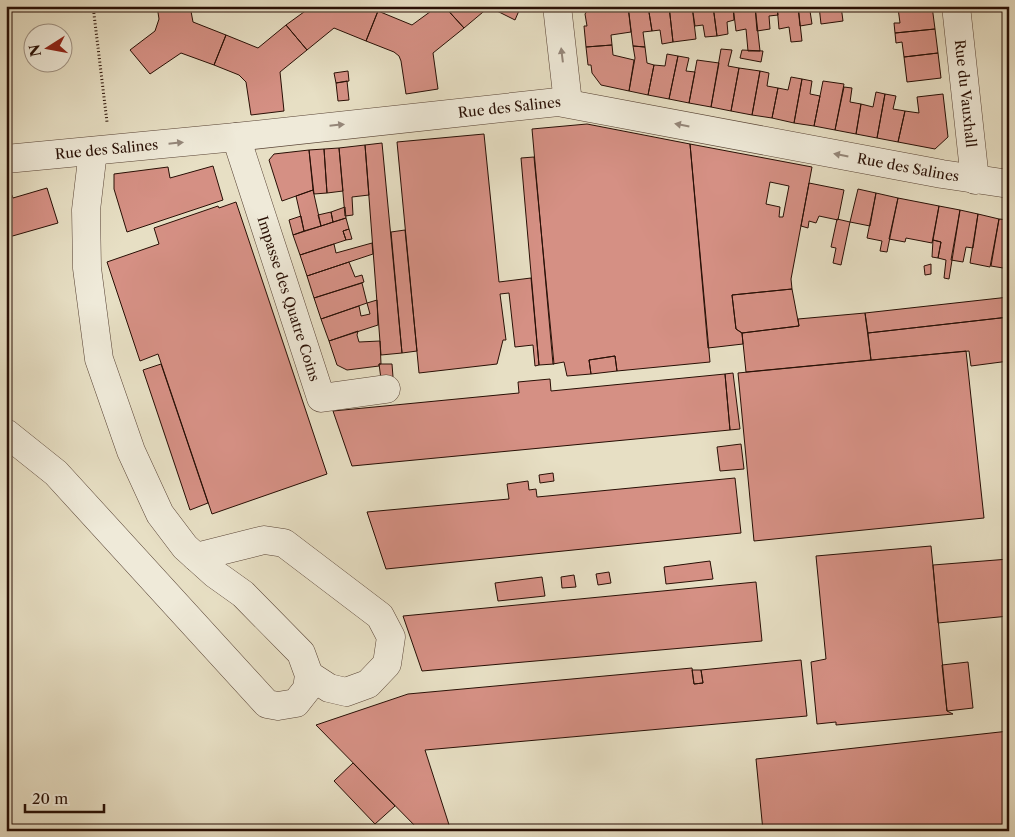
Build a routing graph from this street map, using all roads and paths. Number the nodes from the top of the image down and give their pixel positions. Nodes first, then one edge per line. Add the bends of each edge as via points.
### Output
1 (94, 6) edge
2 (557, 6) edge
3 (956, 6) edge
4 (568, 103) junction
5 (236, 137) junction
6 (102, 150) junction
7 (6, 159) edge
8 (975, 180) junction
9 (1009, 184) edge
10 (386, 390) dead end
11 (6, 433) edge
12 (196, 557) junction
13 (309, 675) junction

1 - 6 path
4 -> 2 street
3 - 8 street, Rue du Vauxhall
5 -> 4 street, Rue des Salines via 545,102
8 -> 4 street, Rue des Salines
6 -> 5 street, Rue des Salines
5 - 10 street, Impasse des Quatre Coins via 321,398
6 - 7 street, Rue des Salines
6 - 12 street via 86,210 88,268 99,359 131,451 160,514
8 - 9 street, Rue des Salines
11 - 13 street via 56,474 267,704 296,703 306,690
12 - 13 street via 243,594 301,652
12 - 13 street via 264,540 284,543 380,616 391,637 387,664 368,684 346,692 329,688

